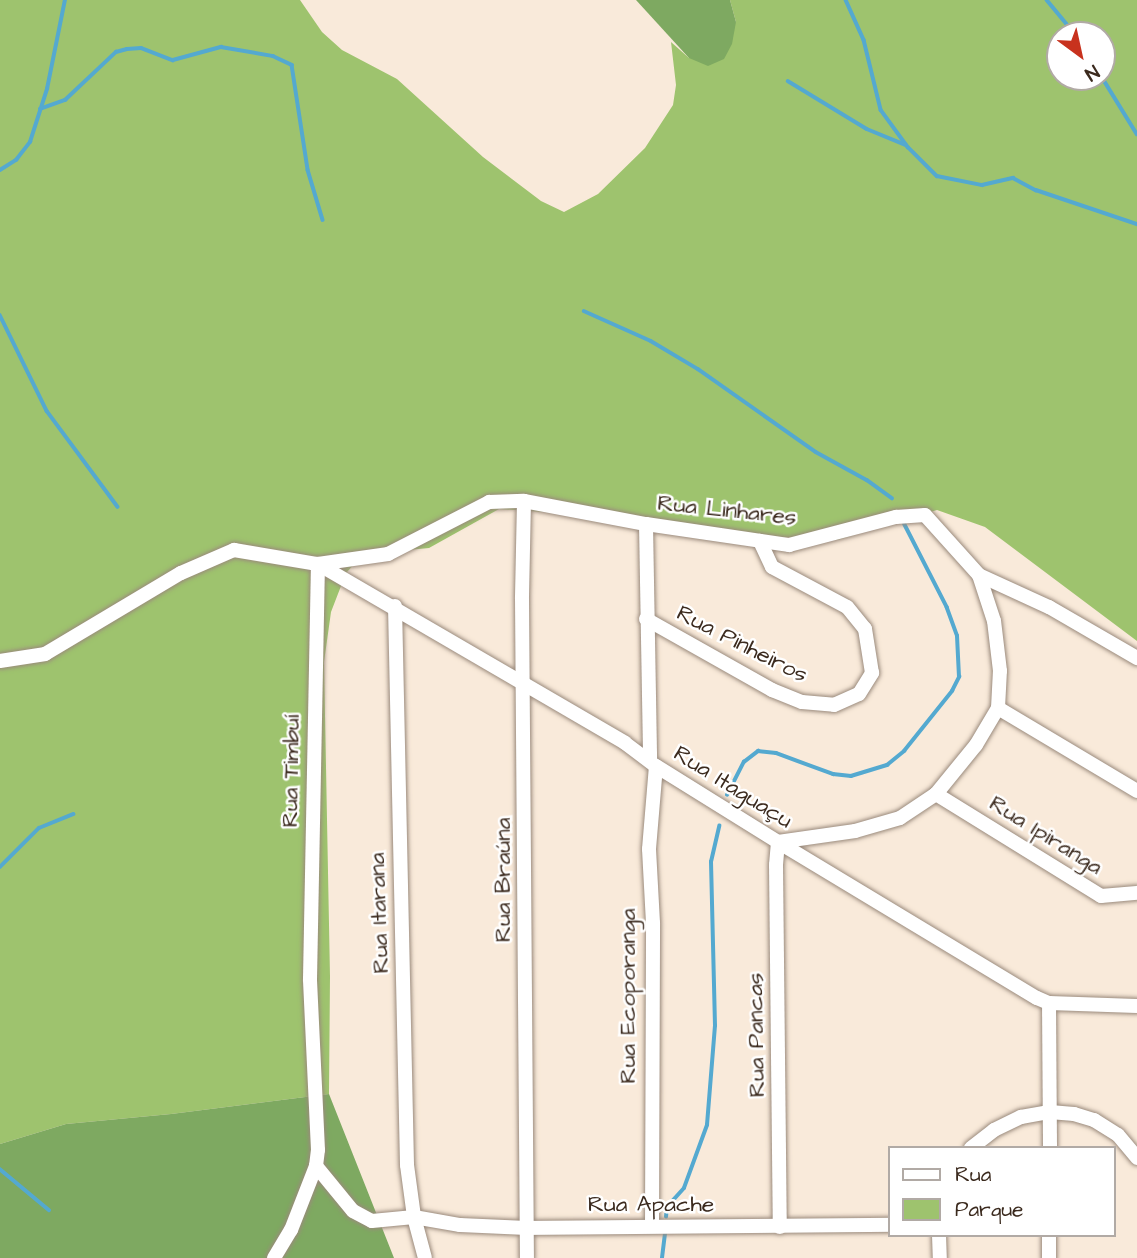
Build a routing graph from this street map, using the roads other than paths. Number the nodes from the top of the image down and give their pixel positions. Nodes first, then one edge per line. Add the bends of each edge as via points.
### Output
1 (524, 501) junction
2 (646, 524) junction
3 (760, 541) junction
4 (318, 564) junction
5 (979, 575) junction
6 (395, 606) junction
7 (646, 620) junction
8 (1137, 657) edge
9 (0, 661) edge
10 (525, 686) junction
11 (998, 708) junction
12 (653, 764) junction
13 (1137, 791) edge
14 (936, 794) junction
15 (778, 842) junction
16 (1137, 893) edge
17 (1049, 1003) junction
18 (1137, 1006) edge
19 (1050, 1112) junction
20 (974, 1146) edge
21 (1050, 1146) edge
22 (1137, 1158) edge
23 (316, 1166) junction
24 (414, 1217) junction
25 (888, 1225) edge
26 (652, 1226) junction
27 (780, 1227) junction
28 (527, 1228) junction
29 (939, 1237) edge
30 (1049, 1237) edge
31 (274, 1258) edge
32 (425, 1258) edge
33 (527, 1258) edge
34 (940, 1258) edge
35 (1049, 1258) edge

1 - 2 street, Rua Linhares
1 - 4 street, Rua Linhares via 489,502 388,554
1 - 10 street, Rua Braúna
2 - 3 street, Rua Linhares
2 - 7 street, Rua Ecoporanga
3 - 5 street, Rua Linhares via 789,545 897,517 925,515
3 - 7 street, Rua Pinheiros via 772,567 847,607 865,629 872,673 859,694 834,705 802,702
4 - 6 street, Rua Itaguaçu
4 - 9 street via 234,551 181,573 45,654
4 - 23 street, Rua Timbuí via 310,979
5 - 8 street, Rua Linhares via 1049,607
5 - 11 street via 999,644
6 - 10 street, Rua Itaguaçu
6 - 24 street, Rua Itarana via 407,1165
7 - 12 street, Rua Ecoporanga
10 - 12 street, Rua Itaguaçu
10 - 28 street, Rua Braúna
11 - 13 street
11 - 14 street via 976,745
12 - 15 street, Rua Itaguaçu
12 - 26 street, Rua Ecoporanga via 649,849
14 - 15 street via 884,824
14 - 16 street, Rua Ipiranga via 1101,896
15 - 17 street, Rua Itaguaçu
15 - 27 street, Rua Pancas
17 - 18 street, Rua Itaguaçu
17 - 19 street
19 - 20 street via 1021,1117
19 - 21 street
19 - 22 street via 1094,1120 1118,1136
23 - 24 street, Rua Apache via 353,1211 372,1221
23 - 31 street
24 - 28 street, Rua Apache via 460,1225
24 - 32 street, Rua Itarana
25 - 27 street, Rua Apache
26 - 27 street, Rua Apache
26 - 28 street, Rua Apache
28 - 33 street, Rua Braúna
29 - 34 street
30 - 35 street

